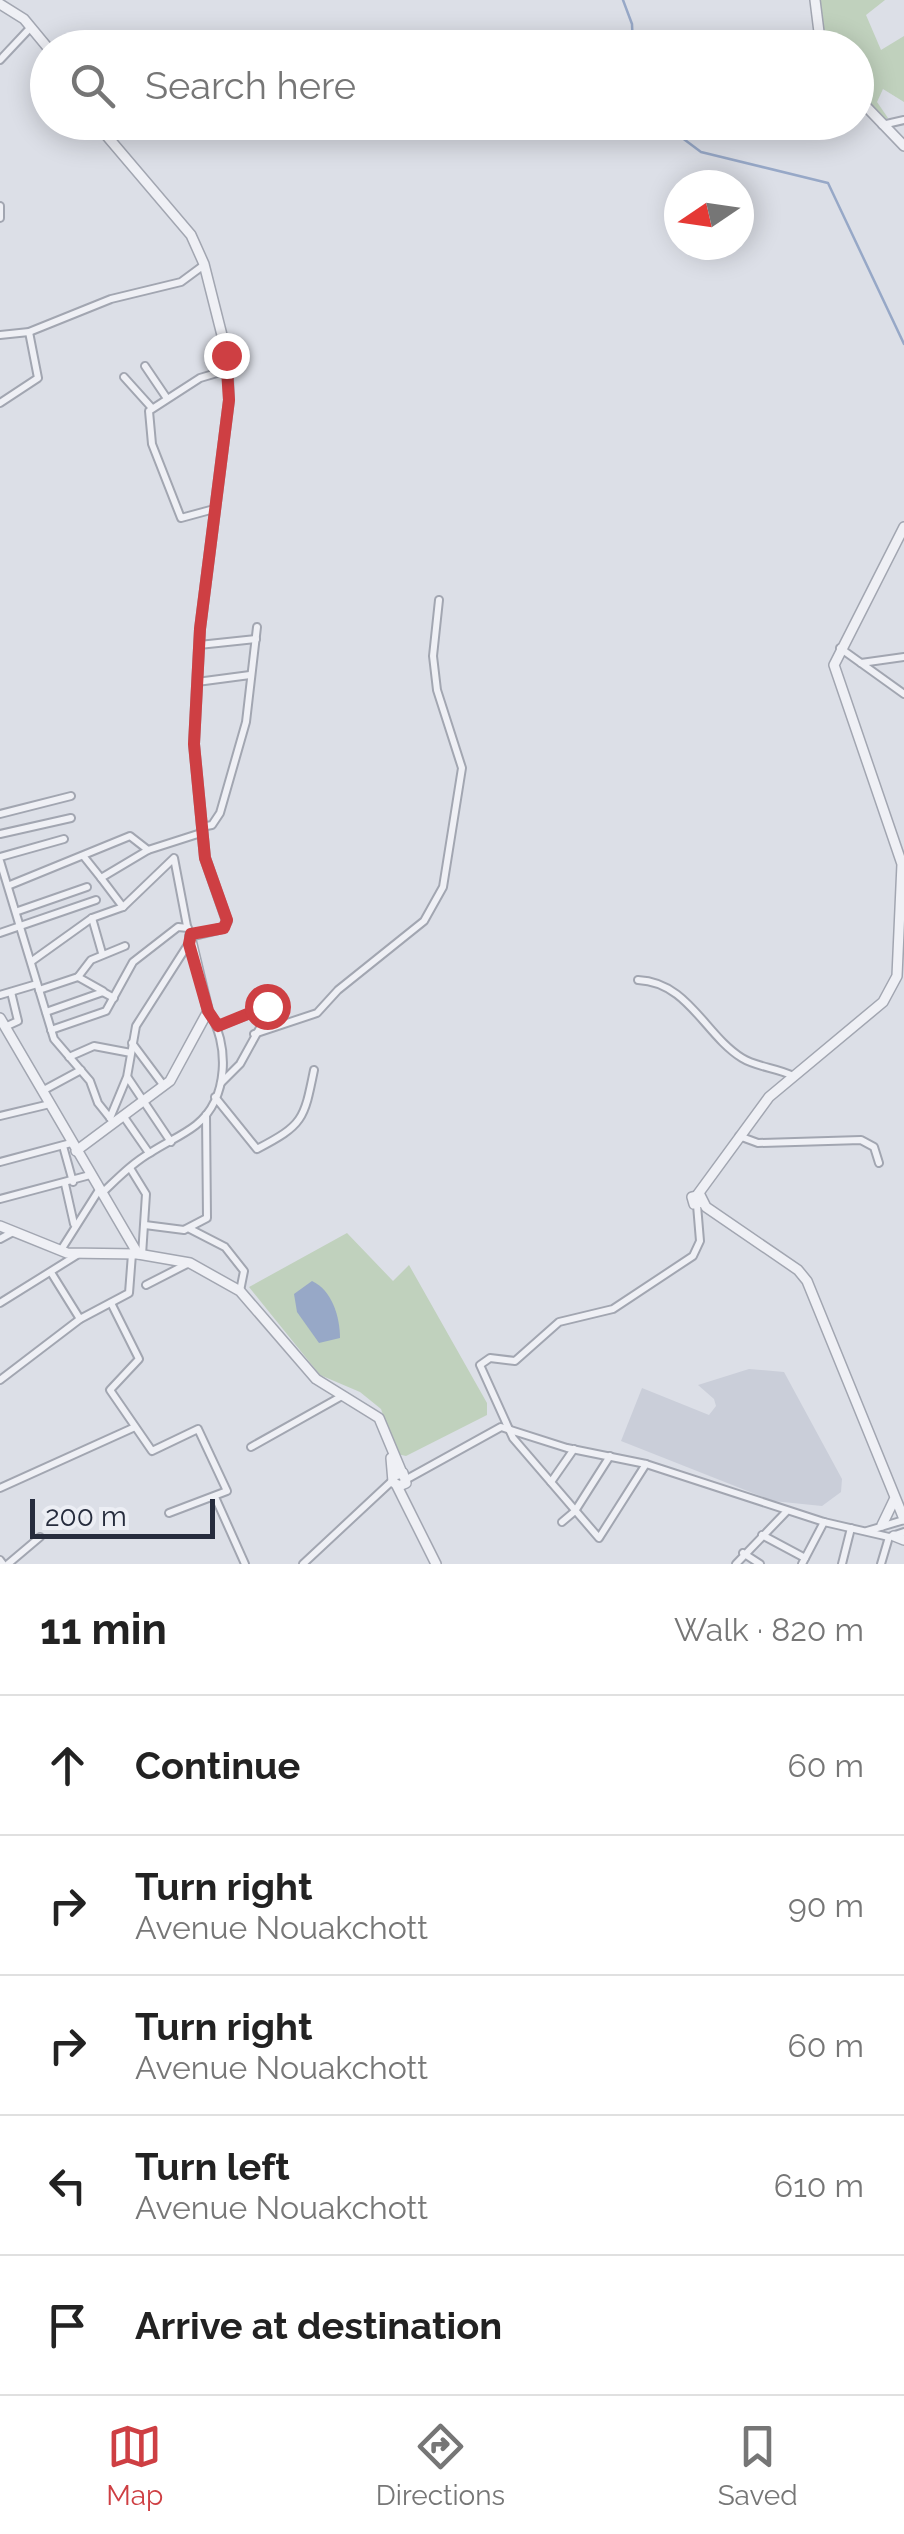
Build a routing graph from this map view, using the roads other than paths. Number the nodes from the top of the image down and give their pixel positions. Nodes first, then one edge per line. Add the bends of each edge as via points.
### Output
1 (814, 0) edge
2 (0, 4) edge
3 (32, 27) junction
4 (34, 30) edge
5 (818, 30) edge
6 (0, 60) edge
7 (874, 116) edge
8 (904, 120) edge
9 (882, 125) junction
10 (111, 140) edge
11 (904, 146) edge
12 (0, 206) edge
13 (0, 217) edge
14 (204, 264) junction
15 (28, 332) junction
16 (0, 334) edge
17 (145, 366) dead end
18 (228, 370) junction
19 (124, 378) dead end
20 (166, 396) junction
21 (0, 402) edge
22 (151, 407) junction
23 (214, 509) junction
24 (904, 527) edge
25 (439, 600) dead end
26 (257, 627) dead end
27 (256, 639) junction
28 (200, 645) junction
29 (840, 648) junction
30 (904, 657) edge
31 (861, 664) junction
32 (250, 676) junction
33 (198, 682) junction
34 (904, 694) edge
35 (71, 796) dead end
36 (0, 814) edge
37 (71, 818) dead end
38 (201, 830) junction
39 (0, 834) edge
40 (64, 840) dead end
41 (165, 842) junction
42 (148, 850) junction
43 (86, 858) junction
44 (174, 858) junction
45 (1, 864) edge
46 (101, 878) junction
47 (10, 885) junction
48 (87, 886) dead end
49 (904, 894) edge
50 (96, 900) dead end
51 (123, 907) junction
52 (18, 911) junction
53 (92, 918) junction
54 (903, 926) edge
55 (24, 928) junction
56 (0, 933) edge
57 (189, 934) junction
58 (125, 946) dead end
59 (102, 954) junction
60 (32, 962) junction
61 (78, 978) junction
62 (638, 980) dead end
63 (38, 987) junction
64 (12, 992) junction
65 (103, 992) junction
66 (0, 995) edge
67 (114, 998) junction
68 (208, 1011) junction
69 (46, 1012) junction
70 (4, 1022) edge
71 (218, 1026) junction
72 (51, 1030) junction
73 (254, 1034) junction
74 (131, 1041) junction
75 (131, 1053) junction
76 (69, 1057) junction
77 (80, 1070) junction
78 (314, 1070) dead end
79 (794, 1076) junction
80 (127, 1077) junction
81 (221, 1083) junction
82 (164, 1086) junction
83 (44, 1090) junction
84 (214, 1097) junction
85 (144, 1101) junction
86 (50, 1104) junction
87 (206, 1114) junction
88 (0, 1116) edge
89 (116, 1120) junction
90 (738, 1136) junction
91 (171, 1142) junction
92 (70, 1147) junction
93 (149, 1153) junction
94 (0, 1162) edge
95 (880, 1164) dead end
96 (130, 1168) junction
97 (90, 1175) junction
98 (69, 1183) junction
99 (100, 1192) junction
100 (0, 1199) edge
101 (699, 1200) junction
102 (74, 1225) junction
103 (146, 1225) junction
104 (0, 1226) edge
105 (189, 1229) junction
106 (13, 1232) junction
107 (0, 1239) edge
108 (60, 1252) junction
109 (136, 1254) junction
110 (77, 1255) junction
111 (190, 1263) junction
112 (52, 1274) junction
113 (146, 1285) dead end
114 (240, 1292) junction
115 (0, 1303) edge
116 (111, 1303) junction
117 (80, 1319) junction
118 (0, 1380) edge
119 (343, 1395) junction
120 (136, 1427) junction
121 (510, 1428) junction
122 (251, 1447) dead end
123 (574, 1449) junction
124 (610, 1456) junction
125 (646, 1464) junction
126 (398, 1480) junction
127 (551, 1482) junction
128 (0, 1488) edge
129 (216, 1496) junction
130 (894, 1500) junction
131 (575, 1511) junction
132 (786, 1512) junction
133 (169, 1513) dead end
134 (904, 1520) edge
135 (562, 1522) dead end
136 (824, 1522) junction
137 (882, 1525) junction
138 (851, 1528) junction
139 (866, 1532) junction
140 (762, 1535) junction
141 (898, 1536) edge
142 (40, 1537) dead end
143 (743, 1554) junction
144 (803, 1561) edge
145 (3, 1563) edge
146 (245, 1563) edge
147 (303, 1564) edge
148 (436, 1564) edge
149 (736, 1564) edge
150 (760, 1564) edge
151 (842, 1564) edge
152 (881, 1564) edge

1 - 5 street
2 - 3 street
3 - 4 street
3 - 6 street
7 - 9 street
8 - 9 street
9 - 11 street
10 - 14 street via 175,214
12 - 13 street
14 - 15 street via 181,282 111,299
14 - 18 street
15 - 16 street
15 - 21 street via 38,378
17 - 20 street
18 - 20 street
18 - 23 street
19 - 22 street
20 - 22 street
22 - 23 street via 150,440 180,518
23 - 28 street
24 - 29 street
25 - 73 street via 436,690 462,768 442,887 424,921 317,1012
26 - 27 street
27 - 28 street
27 - 32 street
28 - 33 street
29 - 31 street
29 - 49 street via 836,677 900,853
30 - 31 street
31 - 34 street
32 - 33 street
32 - 38 street via 246,722 220,812
33 - 38 street via 194,744
35 - 36 street
37 - 39 street
38 - 41 street
38 - 57 street via 208,873 227,920 224,928
40 - 45 street
41 - 42 street
41 - 44 street
42 - 43 street via 130,836
42 - 46 street
43 - 46 street
43 - 47 street
44 - 51 street
44 - 57 street
45 - 47 street
46 - 51 street
47 - 52 street
48 - 52 street
49 - 54 street
50 - 55 street
51 - 53 street
52 - 55 street
53 - 59 street
53 - 60 street
54 - 79 street via 889,996
55 - 56 street
55 - 60 street
57 - 67 street via 178,927 143,951
57 - 68 street
57 - 74 street
58 - 59 street
59 - 61 street
60 - 63 street
61 - 63 street
61 - 65 street
62 - 79 street via 690,1004 744,1060
63 - 64 street
63 - 69 street
64 - 66 street
64 - 70 street via 18,1022
65 - 67 street
65 - 69 street
67 - 72 street via 106,1011
68 - 71 street
68 - 82 street
69 - 72 street
70 - 83 street
71 - 73 street via 272,1006
71 - 81 street
72 - 76 street
73 - 81 street via 240,1064
74 - 75 street
74 - 82 street
75 - 76 street via 94,1046
75 - 80 street
76 - 77 street
77 - 83 street
77 - 89 street
78 - 84 street via 305,1117 257,1149
79 - 90 street
80 - 85 street
80 - 89 street
81 - 84 street
82 - 85 street
83 - 86 street
84 - 87 street
85 - 89 street
85 - 91 street
86 - 88 street
86 - 92 street
87 - 91 street
87 - 105 street via 208,1218
89 - 92 street
89 - 93 street
90 - 95 street via 758,1143 861,1140 874,1147
90 - 101 street
91 - 93 street
92 - 94 street
92 - 97 street
92 - 98 street
93 - 96 street
96 - 99 street
96 - 103 street via 146,1194
97 - 98 street
97 - 99 street
98 - 100 street
98 - 102 street
99 - 102 street
99 - 109 street
101 - 121 street via 700,1241 693,1256 613,1309 559,1322 515,1361 490,1358 480,1364
101 - 130 street via 807,1281
102 - 108 street
103 - 105 street
103 - 109 street
104 - 106 street
105 - 114 street via 232,1254 244,1271
106 - 107 street
106 - 108 street
108 - 110 street
109 - 110 street
109 - 111 street
109 - 116 street via 130,1291
110 - 112 street
111 - 113 street
111 - 114 street
112 - 115 street
112 - 117 street
114 - 119 street via 316,1379
116 - 117 street
116 - 120 street via 140,1359 110,1388
117 - 118 street
119 - 122 street
119 - 126 street via 374,1413
120 - 128 street
120 - 129 street via 152,1451 198,1430 226,1491
121 - 123 street
121 - 126 street
121 - 127 street
123 - 124 street
123 - 127 street
124 - 125 street
124 - 131 street
125 - 131 street via 599,1538
125 - 132 street
126 - 147 street
126 - 148 street
127 - 131 street
129 - 133 street
129 - 146 street
130 - 134 street
130 - 137 street
131 - 135 street
132 - 136 street
132 - 140 street
134 - 137 street
136 - 138 street
136 - 144 street
137 - 139 street
138 - 139 street
138 - 151 street
139 - 141 street
140 - 143 street
140 - 144 street
141 - 152 street
142 - 145 street
143 - 149 street
143 - 150 street

